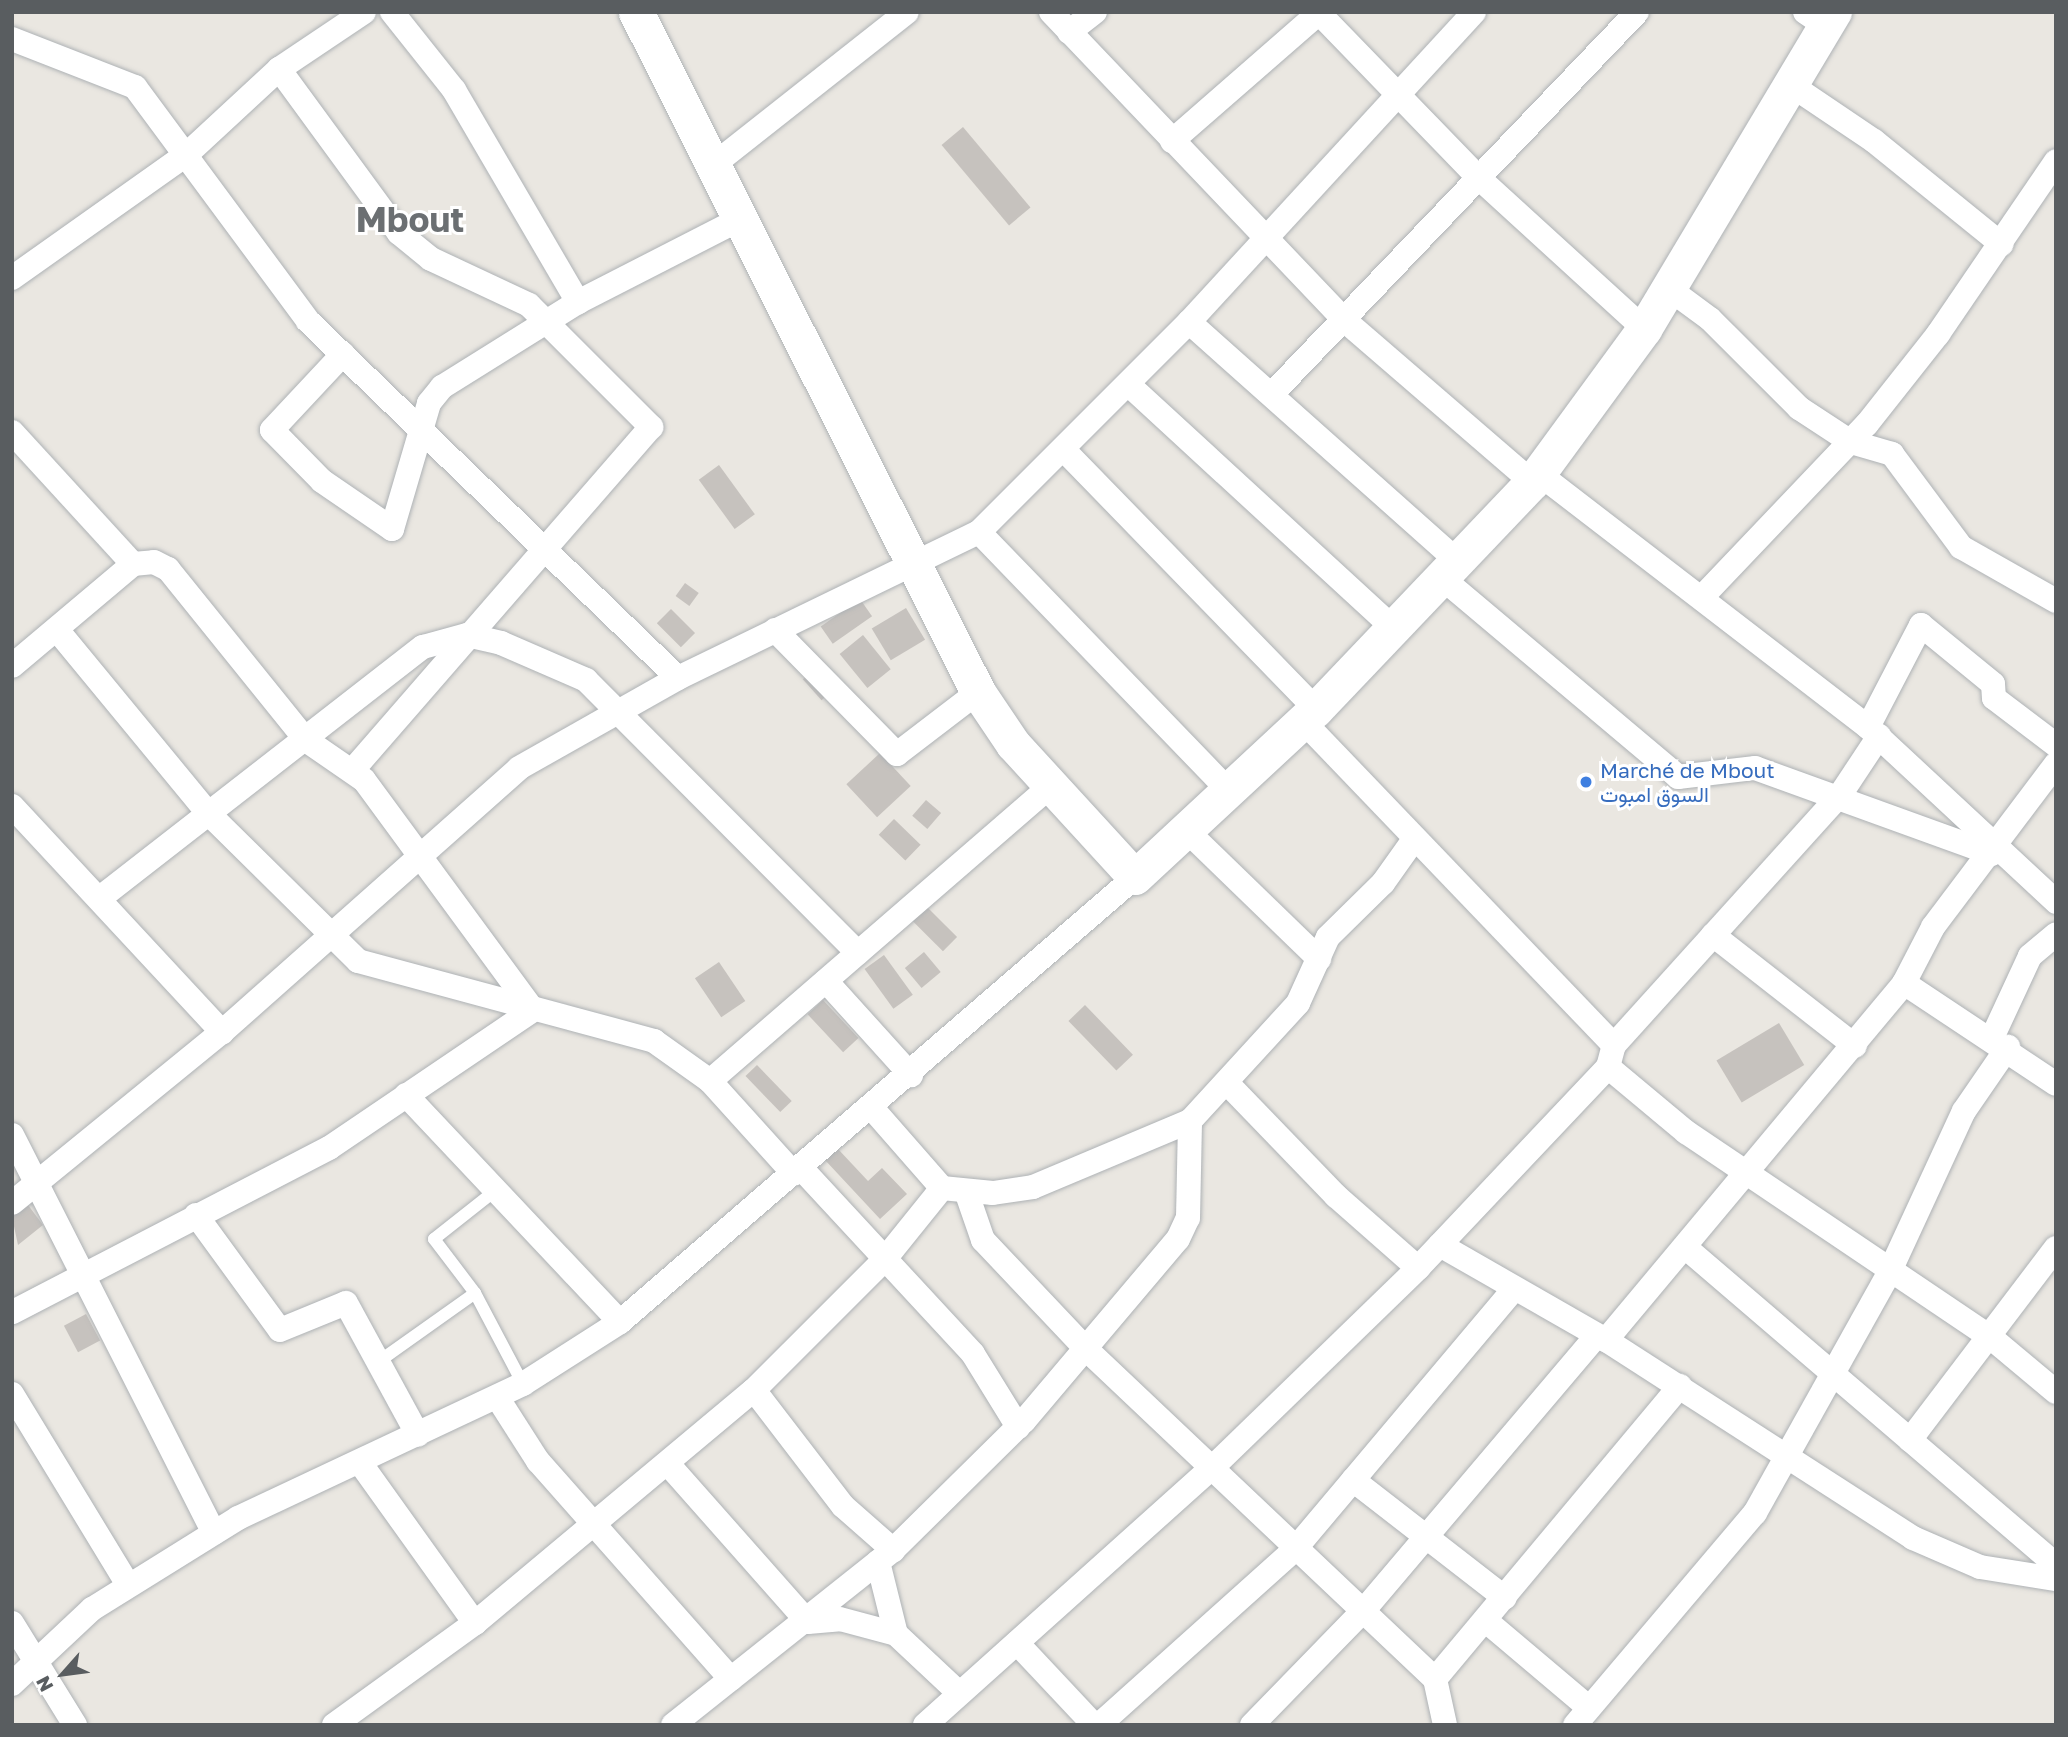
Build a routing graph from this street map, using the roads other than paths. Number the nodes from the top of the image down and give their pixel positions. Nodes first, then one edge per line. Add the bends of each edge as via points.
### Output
1 (364, 12) edge
2 (392, 12) edge
3 (636, 12) edge
4 (907, 12) edge
5 (1051, 12) edge
6 (1095, 12) edge
7 (1474, 12) edge
8 (1637, 12) edge
9 (1319, 13) edge
10 (1822, 17) edge
11 (1069, 32) junction
12 (12, 39) edge
13 (279, 69) junction
14 (1791, 85) junction
15 (1398, 93) junction
16 (1172, 141) junction
17 (186, 155) junction
18 (2056, 161) edge
19 (712, 166) junction
20 (1480, 179) junction
21 (738, 220) junction
22 (1264, 236) junction
23 (2001, 244) junction
24 (12, 278) edge
25 (1668, 288) junction
26 (578, 302) junction
27 (1343, 319) junction
28 (545, 321) junction
29 (1189, 322) junction
30 (1644, 329) junction
31 (343, 354) junction
32 (1129, 385) junction
33 (1272, 394) junction
34 (422, 426) junction
35 (13, 433) edge
36 (1851, 442) junction
37 (1064, 450) junction
38 (1535, 477) junction
39 (979, 532) junction
40 (543, 545) junction
41 (908, 563) junction
42 (133, 564) junction
43 (1449, 570) junction
44 (1704, 595) junction
45 (2056, 601) edge
46 (1394, 629) junction
47 (775, 630) junction
48 (58, 631) junction
49 (467, 635) junction
50 (12, 666) edge
51 (678, 678) junction
52 (978, 692) junction
53 (620, 711) junction
54 (1309, 715) junction
55 (1874, 732) junction
56 (306, 740) junction
57 (2056, 746) edge
58 (2056, 764) edge
59 (353, 770) junction
60 (1050, 787) junction
61 (1229, 791) junction
62 (1840, 795) junction
63 (12, 806) edge
64 (207, 812) junction
65 (1187, 831) junction
66 (1415, 838) junction
67 (1995, 850) junction
68 (417, 856) junction
69 (1135, 877) junction
70 (100, 898) junction
71 (2056, 902) edge
72 (332, 934) junction
73 (2056, 934) edge
74 (1713, 935) junction
75 (858, 953) junction
76 (1320, 959) junction
77 (826, 981) junction
78 (1904, 984) junction
79 (533, 1010) junction
80 (222, 1032) junction
81 (2000, 1043) junction
82 (1855, 1045) junction
83 (1611, 1056) junction
84 (911, 1075) junction
85 (710, 1081) junction
86 (1227, 1083) junction
87 (2056, 1084) edge
88 (406, 1095) junction
89 (871, 1107) junction
90 (1190, 1121) junction
91 (12, 1135) edge
92 (798, 1171) junction
93 (1748, 1176) junction
94 (38, 1186) junction
95 (942, 1188) junction
96 (496, 1190) junction
97 (966, 1191) junction
98 (12, 1203) edge
99 (196, 1215) junction
100 (1440, 1245) junction
101 (1685, 1247) junction
102 (2056, 1248) edge
103 (885, 1259) junction
104 (1418, 1268) junction
105 (1890, 1270) junction
106 (80, 1275) junction
107 (1514, 1289) junction
108 (475, 1293) junction
109 (12, 1312) edge
110 (620, 1322) junction
111 (1989, 1336) junction
112 (1601, 1338) junction
113 (1085, 1348) junction
114 (378, 1362) junction
115 (1834, 1377) junction
116 (523, 1384) junction
117 (1680, 1387) junction
118 (754, 1390) junction
119 (2056, 1392) edge
120 (12, 1394) edge
121 (497, 1397) junction
122 (1018, 1427) junction
123 (418, 1435) junction
124 (1910, 1440) junction
125 (1788, 1455) junction
126 (361, 1464) junction
127 (668, 1464) junction
128 (1215, 1465) junction
129 (1353, 1480) junction
130 (594, 1527) junction
131 (214, 1532) junction
132 (1427, 1538) junction
133 (1295, 1549) junction
134 (886, 1556) junction
135 (2056, 1565) edge
136 (2056, 1579) edge
137 (128, 1585) junction
138 (1505, 1598) junction
139 (1364, 1610) junction
140 (1485, 1620) junction
141 (808, 1622) junction
142 (12, 1623) edge
143 (475, 1623) junction
144 (895, 1634) junction
145 (1017, 1643) junction
146 (33, 1658) junction
147 (731, 1679) junction
148 (1435, 1679) junction
149 (12, 1684) edge
150 (957, 1691) junction
151 (1582, 1716) edge
152 (75, 1725) edge
153 (334, 1725) edge
154 (673, 1725) edge
155 (925, 1725) edge
156 (1097, 1725) edge
157 (1252, 1725) edge
158 (1445, 1725) edge

1 - 13 street
2 - 26 street via 454,90
3 - 19 main road
4 - 19 street
5 - 11 street
6 - 11 street
7 - 15 street
8 - 20 street
9 - 15 street
9 - 16 street
10 - 14 main road
11 - 16 street
12 - 17 street via 121,77 147,100
13 - 17 street
13 - 28 street via 398,233 431,258 514,295
14 - 23 street via 1874,141
14 - 25 main road
15 - 20 street
15 - 22 street
16 - 22 street
17 - 24 street
17 - 31 street via 281,289
18 - 23 street
19 - 21 main road
20 - 27 street
20 - 30 street
21 - 26 street
21 - 41 main road
22 - 27 street
22 - 29 street
23 - 36 street
25 - 30 main road
25 - 36 street via 1710,319 1799,408
26 - 28 street
27 - 33 street
27 - 38 street
28 - 34 street via 457,374 429,403
28 - 40 street via 650,427
29 - 32 street
29 - 33 street
30 - 38 main road
31 - 34 street
31 - 34 street via 272,430 322,481 392,529
32 - 37 street
32 - 46 street
33 - 43 street
34 - 40 street
35 - 42 street
36 - 44 street
36 - 45 street via 1892,454 1961,547
37 - 39 street
37 - 54 street
38 - 43 main road
38 - 44 street
39 - 41 street
39 - 61 street
40 - 49 street
40 - 51 street
41 - 47 street
41 - 52 main road
42 - 48 street
42 - 56 street via 154,562 168,569
43 - 46 main road
43 - 62 street via 1678,777 1755,768
44 - 55 street
46 - 54 main road
47 - 51 street
47 - 52 street via 897,754
48 - 50 street
48 - 64 street
49 - 53 street via 501,643 586,680
49 - 56 street via 423,647
49 - 59 street
51 - 53 street
52 - 60 main road
53 - 68 street via 519,768
53 - 75 street
54 - 61 main road
54 - 66 street
55 - 57 street via 1921,625 1993,684 1994,698
55 - 62 street
55 - 67 street
56 - 59 street
56 - 64 street
58 - 67 street
59 - 68 street
60 - 69 main road
60 - 75 street
61 - 65 main road
62 - 67 street
62 - 74 street
63 - 70 street
64 - 70 street
64 - 72 street
65 - 69 main road
65 - 76 street
66 - 76 street via 1382,883 1341,920
66 - 83 street
67 - 71 street
67 - 78 street via 1920,947
68 - 72 street
68 - 79 street
69 - 84 street
70 - 80 street
72 - 79 street via 372,969
72 - 80 street
73 - 81 street via 2026,963
74 - 82 street
74 - 83 street
75 - 77 street
76 - 86 street via 1298,1003
77 - 84 street
77 - 85 street
78 - 81 street
78 - 82 street
79 - 85 street via 654,1041
79 - 88 street
80 - 94 street
81 - 87 street
81 - 105 street
82 - 93 street
83 - 93 street
83 - 100 street
84 - 89 street
85 - 92 street
86 - 90 street
86 - 104 street via 1336,1196
88 - 96 street
88 - 99 street via 329,1148
89 - 92 street
89 - 95 street
90 - 97 street via 1033,1187
90 - 113 street via 1188,1217 1178,1239
91 - 94 street
92 - 103 street
92 - 110 street
93 - 101 street
93 - 105 street
94 - 98 street
94 - 106 street
95 - 97 street
95 - 103 street
96 - 108 lane via 434,1238
96 - 110 street
97 - 113 street via 983,1240
99 - 106 street
99 - 114 street via 280,1330 346,1303
100 - 104 street
100 - 107 street
101 - 112 street
101 - 115 street
102 - 111 street
103 - 118 street
103 - 122 street via 973,1354
104 - 128 street
105 - 111 street
105 - 115 street
106 - 109 street
106 - 131 street
107 - 112 street
107 - 129 street
108 - 114 lane
108 - 116 lane
110 - 116 street
111 - 119 street
111 - 124 street
112 - 117 street
112 - 132 street
113 - 122 street
113 - 128 street
114 - 123 street
115 - 124 street
115 - 125 street
116 - 121 street
117 - 125 street
117 - 138 street
118 - 127 street
118 - 134 street
120 - 137 street
121 - 123 street
121 - 130 street via 531,1451
122 - 134 street
123 - 126 street
124 - 135 street
125 - 136 street via 1949,1555 2011,1575
125 - 151 street via 1741,1531
126 - 131 street
126 - 143 street
127 - 130 street
127 - 141 street
128 - 133 street
128 - 145 street
129 - 132 street
129 - 133 street
130 - 143 street
130 - 147 street
131 - 137 street
132 - 138 street
132 - 139 street
133 - 139 street
133 - 156 street
134 - 141 street
134 - 144 street
137 - 146 street
138 - 140 street
139 - 148 street
139 - 157 street
140 - 148 street
140 - 151 street
141 - 144 street via 840,1619
141 - 147 street
142 - 146 street
143 - 153 street
144 - 150 street
145 - 150 street
145 - 156 street
146 - 149 street
146 - 152 street
147 - 154 street
148 - 158 street
150 - 155 street

